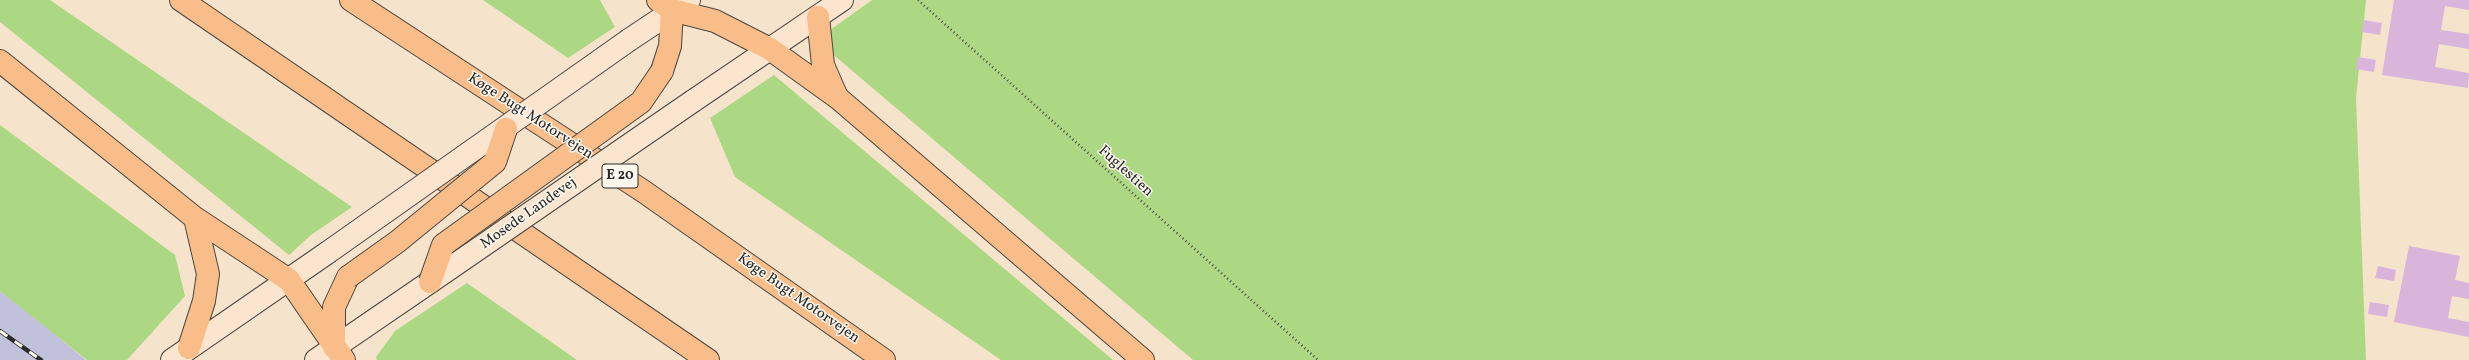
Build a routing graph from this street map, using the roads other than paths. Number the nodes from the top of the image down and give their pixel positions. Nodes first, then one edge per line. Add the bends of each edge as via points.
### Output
1 (181, 0) edge
2 (351, 0) edge
3 (842, 0) edge
4 (673, 3) edge
5 (818, 17) junction
6 (770, 49) junction
7 (0, 61) edge
8 (838, 98) junction
9 (506, 129) junction
10 (195, 218) junction
11 (289, 280) junction
12 (430, 282) junction
13 (189, 348) junction
14 (339, 354) edge
15 (172, 360) edge
16 (316, 360) edge
17 (708, 360) edge
18 (884, 360) edge
19 (1143, 360) edge

1 - 17 highway
2 - 18 highway, Køge Bugt Motorvejen / E 20 via 643,191
3 - 5 main road, Mosede Landevej
4 - 6 highway via 715,20
4 - 9 main road, bridge via 629,40
4 - 12 highway, bridge via 670,46 662,71 641,102 443,245
5 - 6 main road, Mosede Landevej
5 - 8 highway via 823,65
6 - 8 highway
6 - 12 main road, Mosede Landevej, bridge
7 - 10 highway
8 - 19 highway
9 - 11 main road, bridge
9 - 14 highway, bridge via 495,162 397,242 348,277 334,307
10 - 11 highway
10 - 13 highway via 208,274 204,302
11 - 13 main road
11 - 14 highway
12 - 14 main road, Mosede Landevej via 382,314
13 - 15 main road
14 - 16 main road, Mosede Landevej

